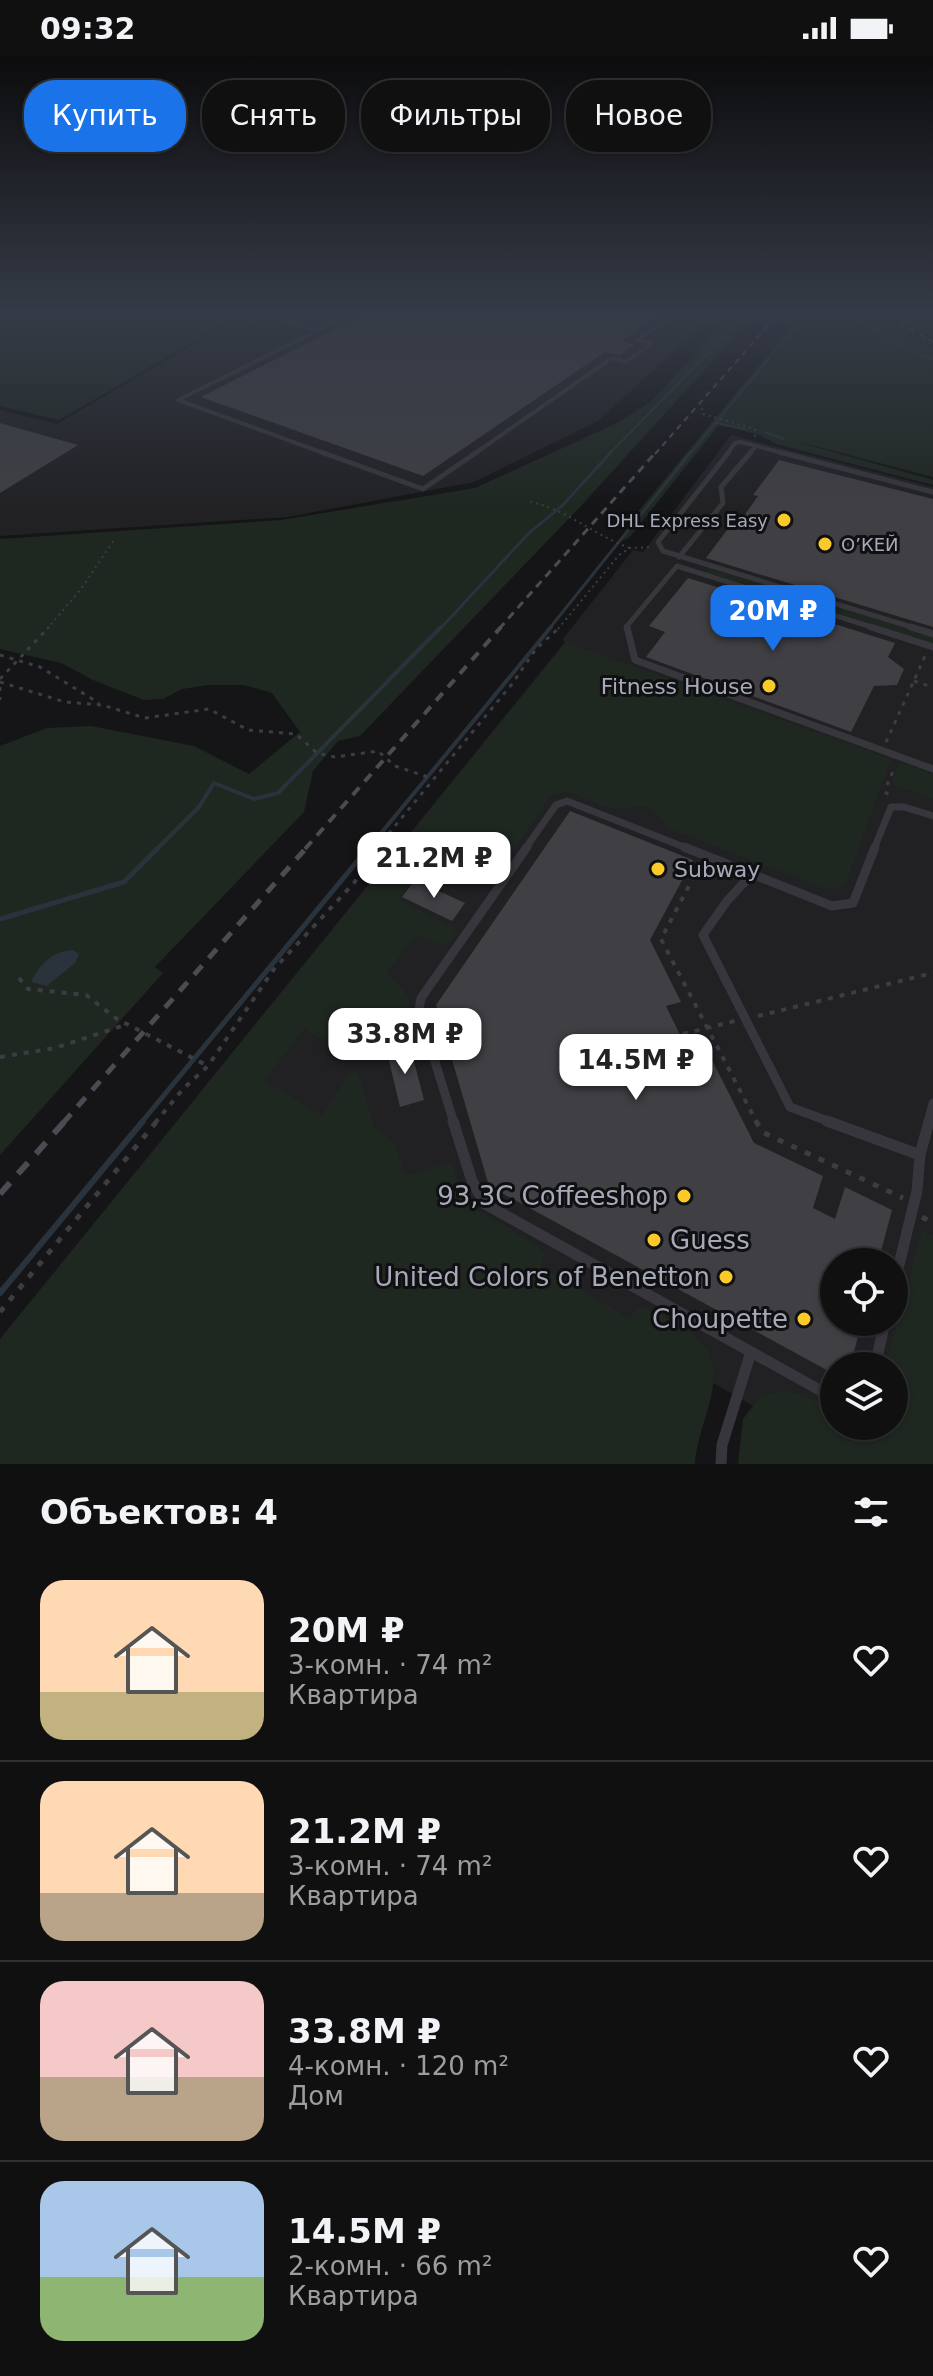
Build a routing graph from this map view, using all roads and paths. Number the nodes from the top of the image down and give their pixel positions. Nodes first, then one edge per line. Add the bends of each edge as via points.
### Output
1 (223, 378) edge
2 (584, 378) edge
3 (702, 408) dead end
4 (756, 446) junction
5 (933, 492) edge
6 (530, 502) dead end
7 (114, 540) dead end
8 (648, 547) dead end
9 (630, 548) junction
10 (679, 557) junction
11 (933, 634) edge
12 (931, 647) edge
13 (0, 655) edge
14 (16, 657) junction
15 (914, 681) junction
16 (0, 683) edge
17 (929, 686) dead end
18 (0, 700) edge
19 (102, 705) junction
20 (882, 751) junction
21 (933, 769) edge
22 (891, 776) dead end
23 (433, 779) junction
24 (887, 785) dead end
25 (933, 816) edge
26 (752, 874) junction
27 (933, 973) edge
28 (19, 978) dead end
29 (746, 1019) junction
30 (128, 1024) junction
31 (683, 1034) dead end
32 (0, 1057) edge
33 (208, 1066) junction
34 (933, 1103) edge
35 (920, 1155) junction
36 (903, 1248) edge
37 (0, 1312) edge
38 (751, 1352) junction
39 (820, 1390) edge
40 (721, 1464) edge

1 - 2 lane via 178,400 423,489
3 - 4 path via 703,414 755,429
4 - 5 lane
4 - 10 lane via 721,487 723,503
4 - 10 lane via 732,445 658,542 663,551
6 - 9 path via 563,510
7 - 14 path via 86,585
8 - 9 path
9 - 23 path via 536,649
10 - 11 lane
12 - 15 path
12 - 20 lane via 677,566 627,626 635,660
13 - 14 path
14 - 16 path
14 - 19 path via 48,668
15 - 17 path
15 - 20 path
16 - 18 path
16 - 19 path via 65,702
19 - 23 path via 145,718 209,709 248,730 296,734 317,753 335,757 378,751 395,766
20 - 21 lane
22 - 24 path
23 - 33 path via 383,837 354,883 266,979
25 - 26 lane via 891,807 853,903 832,906
26 - 29 lane via 703,935
26 - 38 lane via 582,806 567,801 556,805 421,998 419,1010 472,1181 485,1204
27 - 29 path
28 - 30 path via 28,989 86,995
29 - 31 path
29 - 35 lane via 790,1107
30 - 32 path via 55,1048
30 - 33 path
33 - 37 path via 183,1089
34 - 35 lane
35 - 36 lane
38 - 39 lane
38 - 40 lane

